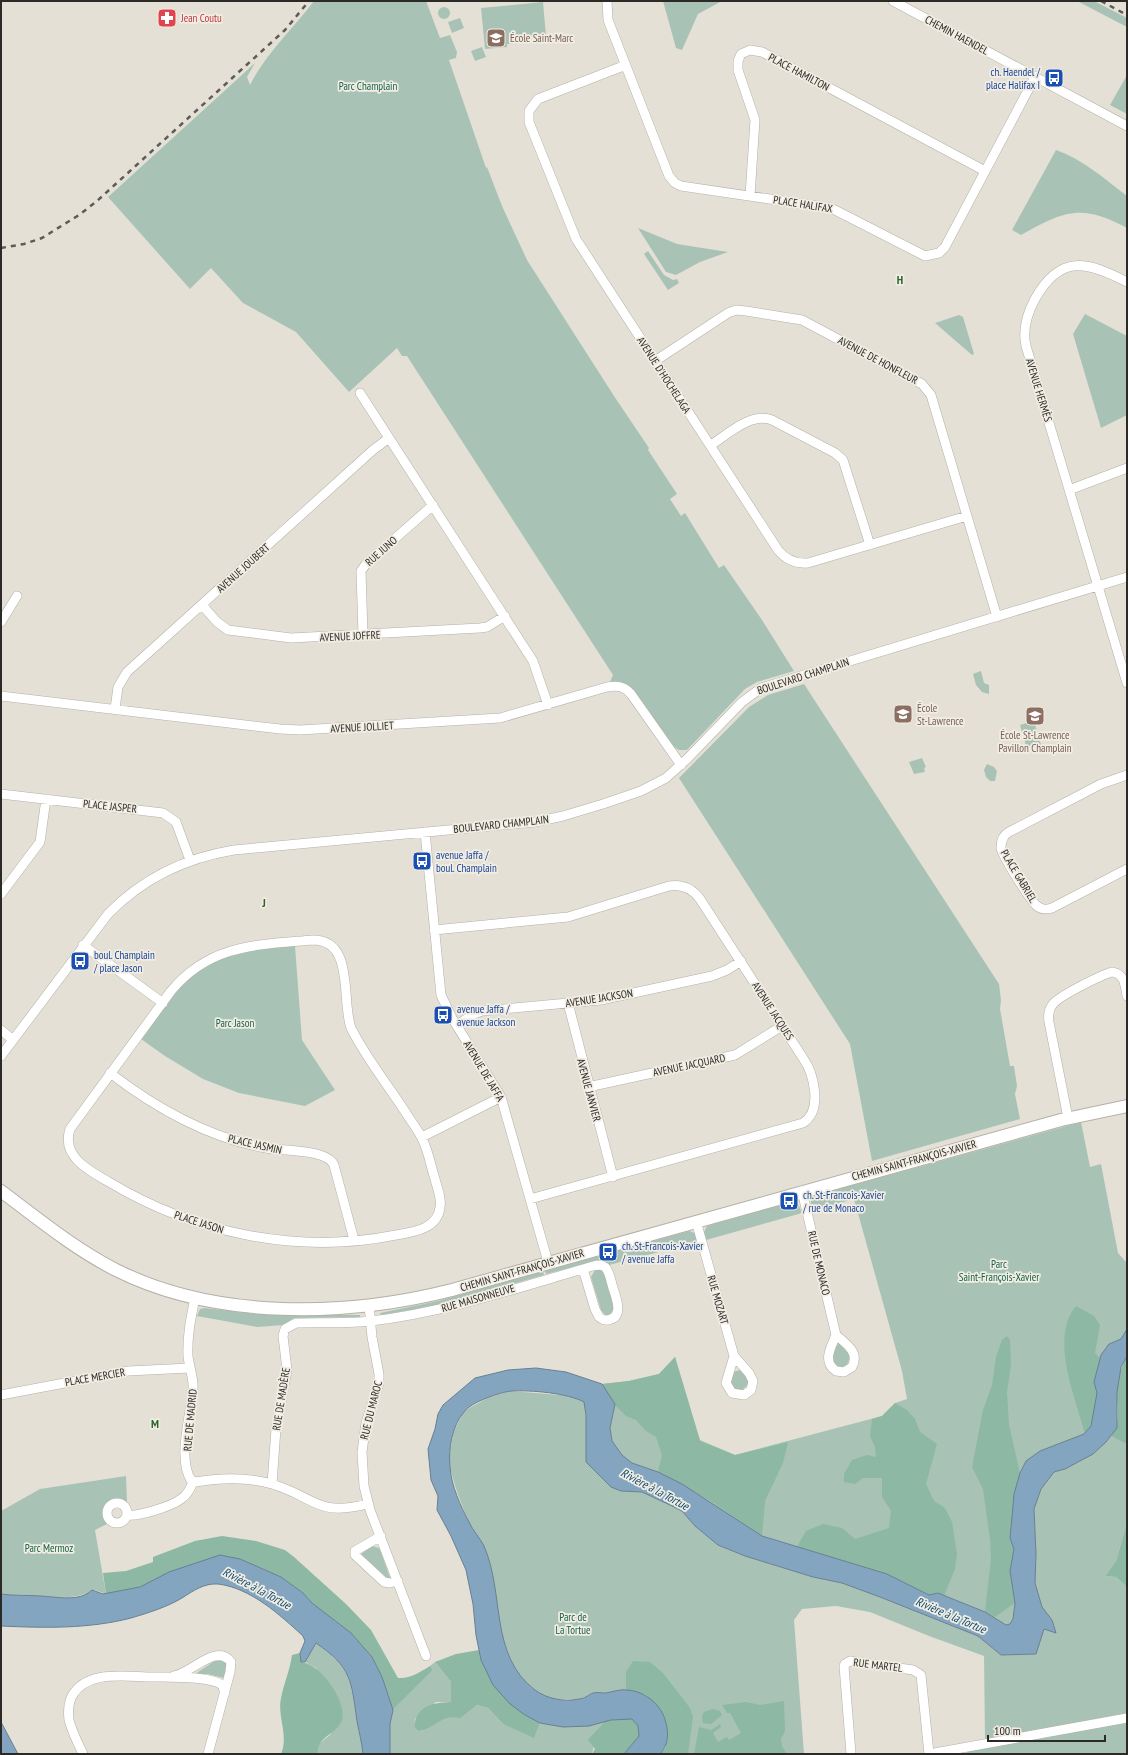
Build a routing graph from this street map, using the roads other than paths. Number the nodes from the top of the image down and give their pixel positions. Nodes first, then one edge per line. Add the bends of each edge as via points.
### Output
1 (607, 1) edge
2 (892, 1) edge
3 (626, 65) junction
4 (1035, 77) junction
5 (1127, 126) edge
6 (985, 171) junction
7 (750, 196) junction
8 (1127, 282) edge
9 (655, 361) junction
10 (360, 393) dead end
11 (389, 438) junction
12 (711, 445) junction
13 (1127, 468) edge
14 (1069, 490) junction
15 (433, 505) junction
16 (967, 516) junction
17 (870, 545) junction
18 (1127, 578) edge
19 (1098, 587) junction
20 (17, 596) dead end
21 (202, 605) junction
22 (505, 616) junction
23 (997, 617) junction
24 (1, 622) edge
25 (363, 635) junction
26 (1127, 681) edge
27 (1, 696) edge
28 (548, 705) junction
29 (115, 709) junction
30 (681, 764) junction
31 (1127, 775) edge
32 (1, 794) edge
33 (46, 799) junction
34 (426, 832) junction
35 (190, 860) junction
36 (1127, 869) edge
37 (1, 894) edge
38 (434, 930) junction
39 (83, 945) junction
40 (741, 961) junction
41 (1127, 996) edge
42 (163, 1002) junction
43 (568, 1003) junction
44 (456, 1025) junction
45 (782, 1026) junction
46 (1, 1030) edge
47 (13, 1040) junction
48 (1, 1056) edge
49 (110, 1073) junction
50 (588, 1087) junction
51 (501, 1097) junction
52 (1127, 1106) edge
53 (1068, 1118) junction
54 (422, 1138) junction
55 (613, 1177) junction
56 (1, 1191) edge
57 (802, 1191) junction
58 (530, 1199) junction
59 (696, 1221) junction
60 (354, 1240) junction
61 (548, 1262) junction
62 (583, 1269) junction
63 (194, 1298) junction
64 (369, 1305) junction
65 (371, 1321) junction
66 (836, 1335) dead end
67 (734, 1356) dead end
68 (190, 1368) junction
69 (1, 1395) edge
70 (193, 1481) junction
71 (272, 1484) junction
72 (368, 1504) junction
73 (127, 1515) dead end
74 (381, 1536) junction
75 (398, 1581) junction
76 (426, 1656) dead end
77 (169, 1677) junction
78 (224, 1693) junction
79 (1127, 1718) edge
80 (83, 1754) edge
81 (208, 1754) edge
82 (851, 1754) edge
83 (929, 1754) edge

1 - 3 street, PLACE HALIFAX via 607,17
2 - 4 street, CHEMIN HAENDEL
3 - 7 street, PLACE HALIFAX via 672,181 681,186
3 - 9 street, AVENUE D'HOCHELAGA via 538,99 531,107 528,118 573,234
4 - 5 street, CHEMIN HAENDEL
4 - 6 street, PLACE HALIFAX
6 - 7 street, PLACE HALIFAX via 945,247 933,255 921,255 834,209
6 - 7 street, PLACE HAMILTON via 762,52 750,50 741,54 738,66 755,120
8 - 14 street, AVENUE HERMÈS via 1091,266 1066,268 1054,274 1045,283 1026,320 1025,343
9 - 12 street, AVENUE D'HOCHELAGA
9 - 16 street, AVENUE DE HONFLEUR via 732,311 802,320 918,381 929,390
10 - 11 street
11 - 15 street
11 - 21 street, AVENUE JOUBERT
12 - 17 street, AVENUE D'HOCHELAGA via 778,550 787,559 797,563 808,563
12 - 17 street via 751,420 762,417 835,453 845,464
13 - 14 street
14 - 19 street, AVENUE HERMÈS
15 - 22 street
15 - 25 street, RUE JUNO via 360,571
16 - 17 street, AVENUE D'HOCHELAGA
16 - 23 street, AVENUE DE HONFLEUR
18 - 19 street, BOULEVARD CHAMPLAIN
19 - 23 street, BOULEVARD CHAMPLAIN
19 - 26 street, AVENUE HERMÈS
20 - 24 street
21 - 25 street, AVENUE JOFFRE via 221,626 233,631 297,639
21 - 29 street, AVENUE JOUBERT via 123,676 117,689
22 - 25 street, AVENUE JOFFRE via 487,627 480,628
22 - 28 street via 535,664
23 - 30 street, BOULEVARD CHAMPLAIN via 761,688 742,702
27 - 29 street, AVENUE JOLLIET
28 - 29 street, AVENUE JOLLIET via 493,719 300,730
28 - 30 street, AVENUE JOLLIET via 612,686 626,689
30 - 34 street, BOULEVARD CHAMPLAIN via 666,778 641,791 563,816 535,822
31 - 36 street, PLACE GABRIEL via 1100,784 1009,832 1004,835 1001,845 1033,903 1042,909 1052,908
32 - 33 street, PLACE JASPER
33 - 35 street, PLACE JASPER via 163,813 176,822
33 - 37 street via 40,842
34 - 35 street, BOULEVARD CHAMPLAIN via 239,849
34 - 38 street, AVENUE DE JAFFA
35 - 39 street, BOULEVARD CHAMPLAIN via 157,876 130,894 108,914
38 - 40 street, AVENUE JACQUES via 568,917 669,886 680,885 698,895
38 - 44 street, AVENUE DE JAFFA via 439,989
39 - 42 street
39 - 47 street, BOULEVARD CHAMPLAIN
40 - 43 street, AVENUE JACKSON via 712,976 607,999
40 - 45 street, AVENUE JACQUES
41 - 53 street via 1123,978 1112,972 1061,997 1051,1006 1049,1022
42 - 49 street, PLACE JASON
42 - 54 street, PLACE JASON via 190,972 211,958 226,952 250,946 313,940 330,944 338,951 342,961 347,1014 351,1028
43 - 44 street, AVENUE JACKSON via 482,1011
43 - 50 street, AVENUE JANVIER
44 - 51 street, AVENUE DE JAFFA
45 - 50 street, AVENUE JACQUARD via 735,1055
45 - 55 street, AVENUE JACQUES via 809,1070 815,1103 806,1121
46 - 47 street
47 - 48 street, BOULEVARD CHAMPLAIN
49 - 60 street, PLACE JASMIN via 153,1104 206,1131 253,1145 319,1153 330,1158
49 - 60 street, PLACE JASON via 68,1134 70,1151 84,1166 142,1200 182,1218 214,1228 274,1240
50 - 55 street, AVENUE JANVIER
51 - 54 street
51 - 58 street, AVENUE DE JAFFA
52 - 53 street, CHEMIN SAINT-FRANÇOIS-XAVIER
53 - 57 street, CHEMIN SAINT-FRANÇOIS-XAVIER
54 - 60 street, PLACE JASON via 440,1200 440,1211 436,1219 429,1226 413,1232
55 - 58 street, AVENUE JACQUES
56 - 63 street, CHEMIN SAINT-FRANÇOIS-XAVIER via 101,1262 136,1279
57 - 59 street, CHEMIN SAINT-FRANÇOIS-XAVIER
57 - 66 street, RUE DE MONACO
58 - 61 street, AVENUE DE JAFFA
59 - 61 street, CHEMIN SAINT-FRANÇOIS-XAVIER
59 - 67 street, RUE MOZART
61 - 64 street, CHEMIN SAINT-FRANÇOIS-XAVIER via 429,1295
62 - 62 street, RUE MAISONNEUVE via 597,1313 604,1320 614,1318 619,1307 607,1270 598,1265
62 - 65 street, RUE MAISONNEUVE via 437,1310
63 - 64 street, CHEMIN SAINT-FRANÇOIS-XAVIER via 231,1305 271,1308
63 - 68 street, RUE DE MADRID via 188,1334
64 - 65 street, RUE DU MAROC
65 - 71 street, RUE DE MADÈRE via 296,1323 285,1329 283,1341 287,1377 276,1429
65 - 72 street, RUE DU MAROC via 379,1383 368,1414 363,1442 362,1469
68 - 69 street, PLACE MERCIER via 128,1371
68 - 70 street, RUE DE MADRID via 193,1390 187,1427 186,1458 187,1471
70 - 71 street via 235,1479
70 - 73 street via 189,1490 179,1500 138,1515
71 - 72 street via 329,1509 348,1509
72 - 74 street, RUE DU MAROC
74 - 75 street, RUE DU MAROC
74 - 75 street via 359,1548 355,1555 384,1582
75 - 76 street, RUE DU MAROC
77 - 78 street via 212,1679 222,1685
77 - 78 street via 184,1673 219,1654 228,1658 231,1666
77 - 80 street via 97,1678 80,1686 71,1698 68,1713
78 - 81 street
79 - 83 street
82 - 83 street, RUE MARTEL via 844,1666 850,1661 913,1670 921,1675

